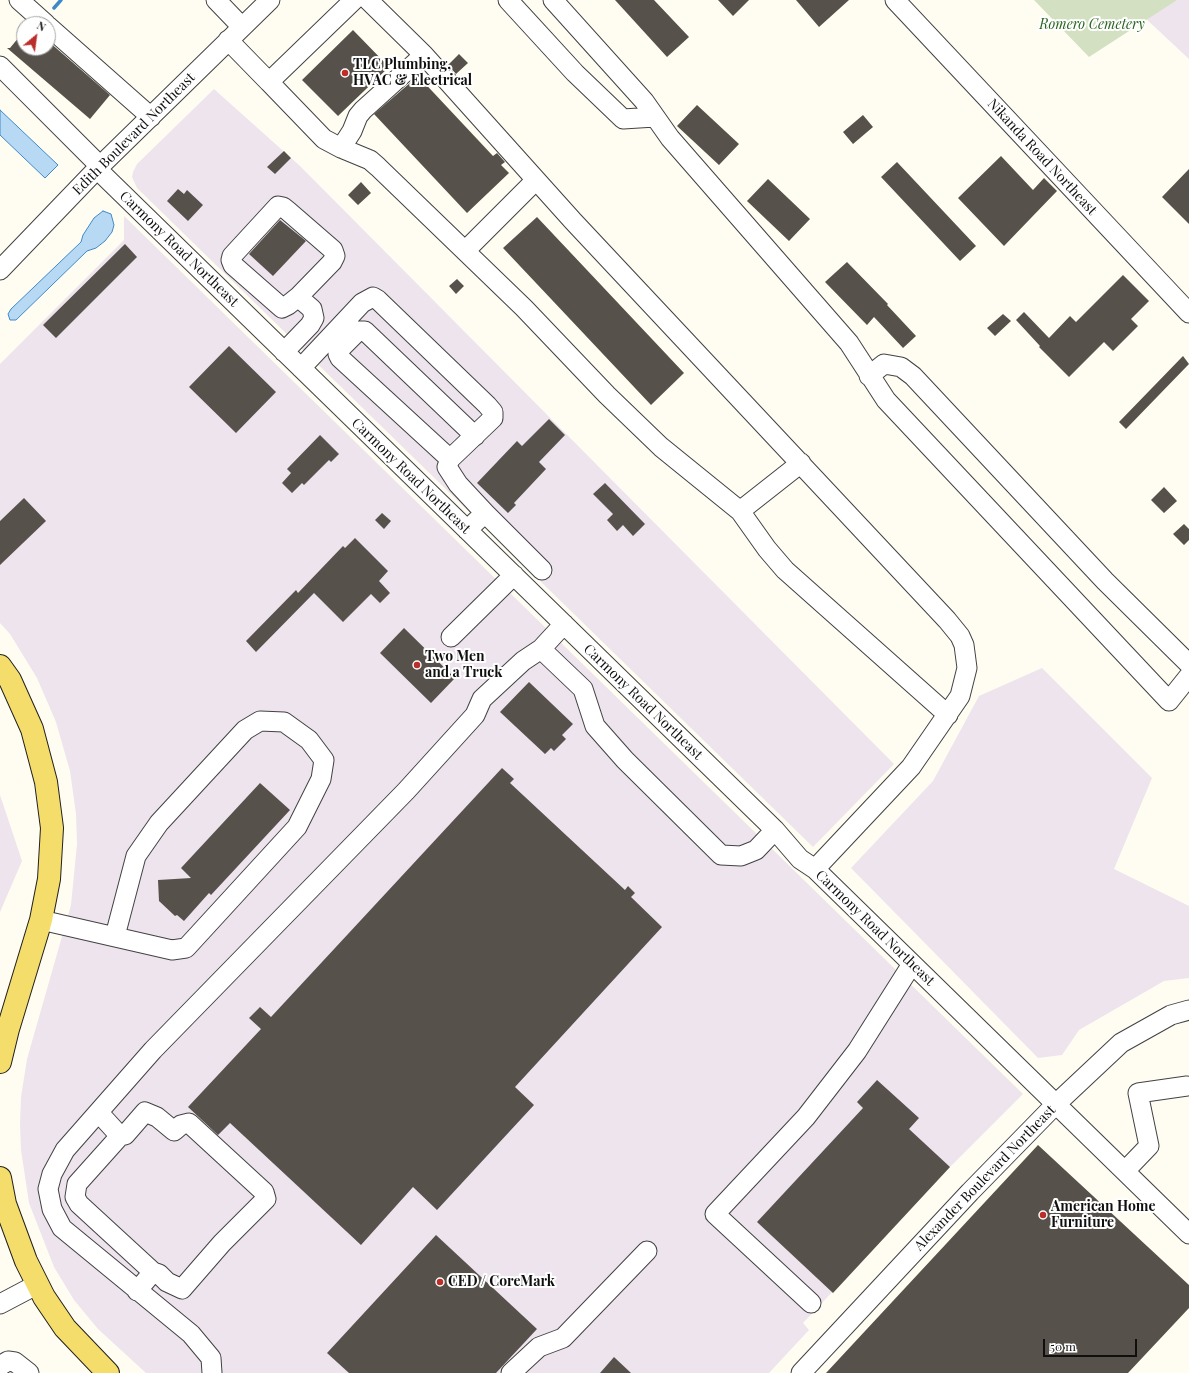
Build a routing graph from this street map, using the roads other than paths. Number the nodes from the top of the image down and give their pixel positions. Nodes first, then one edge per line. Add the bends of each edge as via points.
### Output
1 (19, 0) edge
2 (216, 0) edge
3 (270, 0) edge
4 (354, 0) edge
5 (368, 0) edge
6 (508, 0) edge
7 (553, 0) edge
8 (895, 0) edge
9 (37, 16) edge
10 (242, 27) junction
11 (56, 33) edge
12 (228, 40) junction
13 (424, 55) junction
14 (0, 66) edge
15 (269, 82) junction
16 (151, 117) junction
17 (655, 117) junction
18 (341, 148) junction
19 (99, 168) junction
20 (536, 180) junction
21 (465, 251) junction
22 (0, 270) edge
23 (298, 297) junction
24 (1189, 313) edge
25 (284, 352) junction
26 (301, 368) junction
27 (869, 376) junction
28 (475, 436) junction
29 (450, 460) junction
30 (801, 463) junction
31 (740, 511) junction
32 (485, 513) junction
33 (467, 530) junction
34 (542, 570) dead end
35 (514, 575) junction
36 (564, 624) junction
37 (451, 637) dead end
38 (541, 649) junction
39 (1189, 664) edge
40 (0, 666) edge
41 (1189, 676) edge
42 (948, 715) junction
43 (775, 830) junction
44 (814, 869) junction
45 (41, 920) junction
46 (115, 936) junction
47 (912, 964) junction
48 (1189, 1010) edge
49 (0, 1062) edge
50 (1188, 1086) dead end
51 (1056, 1104) junction
52 (99, 1113) junction
53 (120, 1136) junction
54 (1125, 1172) junction
55 (0, 1178) edge
56 (5, 1218) edge
57 (1189, 1234) edge
58 (647, 1251) dead end
59 (153, 1272) junction
60 (38, 1284) junction
61 (137, 1291) junction
62 (811, 1303) dead end
63 (0, 1304) edge
64 (0, 1366) edge
65 (29, 1373) edge
66 (108, 1373) edge
67 (212, 1373) edge
68 (511, 1373) edge
69 (801, 1373) edge

1 - 9 street
2 - 10 street
3 - 10 street, Edith Boulevard Northeast
4 - 15 street
5 - 13 street
6 - 17 street via 575,74 623,119
7 - 17 street via 644,101
8 - 24 street, Nikanda Road Northeast
10 - 12 street, Edith Boulevard Northeast
11 - 16 street
12 - 15 street
12 - 16 street, Edith Boulevard Northeast
13 - 18 street via 358,116
13 - 20 street
14 - 19 street, Carmony Road Northeast
15 - 18 street via 324,138
16 - 19 street, Edith Boulevard Northeast
17 - 27 street via 705,179 848,343
18 - 21 street via 370,160
19 - 22 street, Edith Boulevard Northeast
19 - 25 street, Carmony Road Northeast
20 - 21 street
20 - 30 street
21 - 31 street via 661,447
23 - 23 street via 335,256 333,250 288,210 278,206 231,260 233,265 282,308
23 - 25 street via 312,309 314,318
25 - 26 street, Carmony Road Northeast
26 - 28 street via 362,303 373,297 493,412 493,418
26 - 33 street, Carmony Road Northeast
27 - 39 street via 884,364 901,367 913,376 1105,581
27 - 41 street via 886,400 1169,701
28 - 29 street
28 - 29 street via 365,330 358,331 340,349 340,358
29 - 32 street via 447,468
30 - 31 street
30 - 42 street via 960,636 967,668 960,696
31 - 42 street via 785,570
32 - 33 street
32 - 34 street
33 - 35 street, Carmony Road Northeast
35 - 36 street, Carmony Road Northeast
35 - 37 street
36 - 38 street
36 - 43 street, Carmony Road Northeast
38 - 43 street via 583,689 595,726 625,760 721,855 741,856 756,850
38 - 52 street via 523,661 482,699 475,715 406,791 153,1050
40 - 45 main road via 10,680 32,729 46,782 52,828 49,879
42 - 44 street via 911,767
43 - 44 street, Carmony Road Northeast via 800,859
44 - 47 street, Carmony Road Northeast
45 - 46 street
45 - 49 main road
46 - 46 street via 172,950 186,948 297,827 321,779 324,760 309,740 284,722 260,721 245,730 159,823 136,856
47 - 51 street, Carmony Road Northeast
47 - 62 street via 857,1051 806,1117 715,1214
48 - 51 street, Alexander Boulevard Northeast via 1171,1015 1121,1043
50 - 54 street via 1138,1093 1149,1146
51 - 54 street, Carmony Road Northeast
51 - 69 street, Alexander Boulevard Northeast
52 - 53 street
52 - 61 street via 65,1150 52,1174 48,1189 52,1209 62,1228
53 - 59 street via 77,1184 75,1197 79,1204
53 - 59 street via 125,1135 145,1112 157,1117 174,1131 189,1123 264,1192 266,1199 222,1243 182,1289
54 - 57 street, Carmony Road Northeast
55 - 56 main road
56 - 60 main road
58 - 68 street via 563,1338 539,1347
59 - 61 street
60 - 63 street
60 - 66 main road via 65,1328
61 - 67 street via 200,1343 210,1358
64 - 65 street via 8,1361 15,1362

